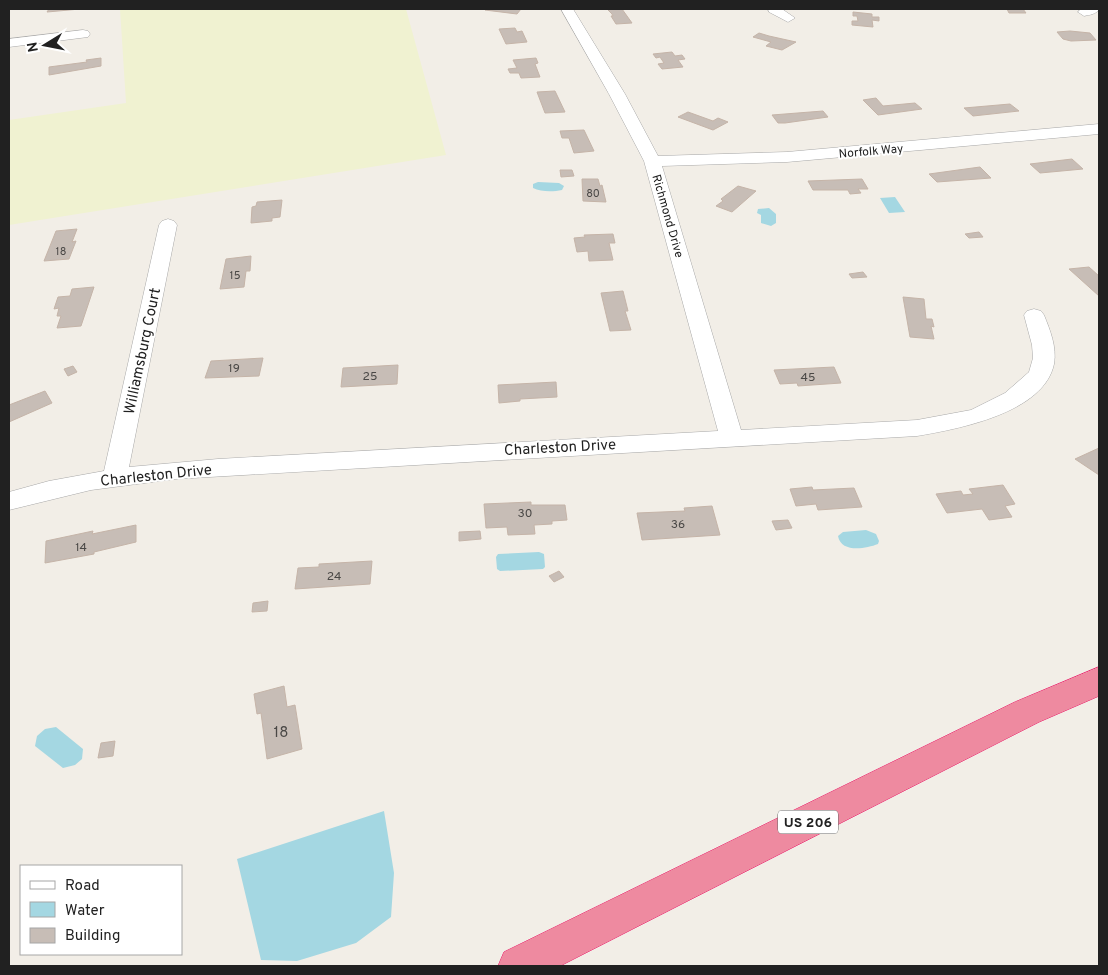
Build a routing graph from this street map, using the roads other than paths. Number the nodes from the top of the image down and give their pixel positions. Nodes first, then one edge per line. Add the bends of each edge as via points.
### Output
1 (567, 9) edge
2 (774, 9) edge
3 (788, 18) dead end
4 (83, 34) dead end
5 (9, 43) edge
6 (1096, 132) edge
7 (652, 161) junction
8 (168, 226) dead end
9 (1034, 315) dead end
10 (732, 438) junction
11 (115, 477) junction
12 (9, 502) edge
13 (1099, 682) edge
14 (518, 966) edge

1 - 7 street, Richmond Drive via 618,94
2 - 3 street
4 - 5 street
6 - 7 street, Norfolk Way via 796,156
7 - 10 street, Richmond Drive
8 - 11 street, Williamsburg Court
9 - 10 street, Charleston Drive via 1042,339 1043,366 1034,381 1009,402 971,418 917,428
10 - 11 street, Charleston Drive via 493,450
11 - 12 street, Charleston Drive
13 - 14 highway, US 206 via 1018,717

